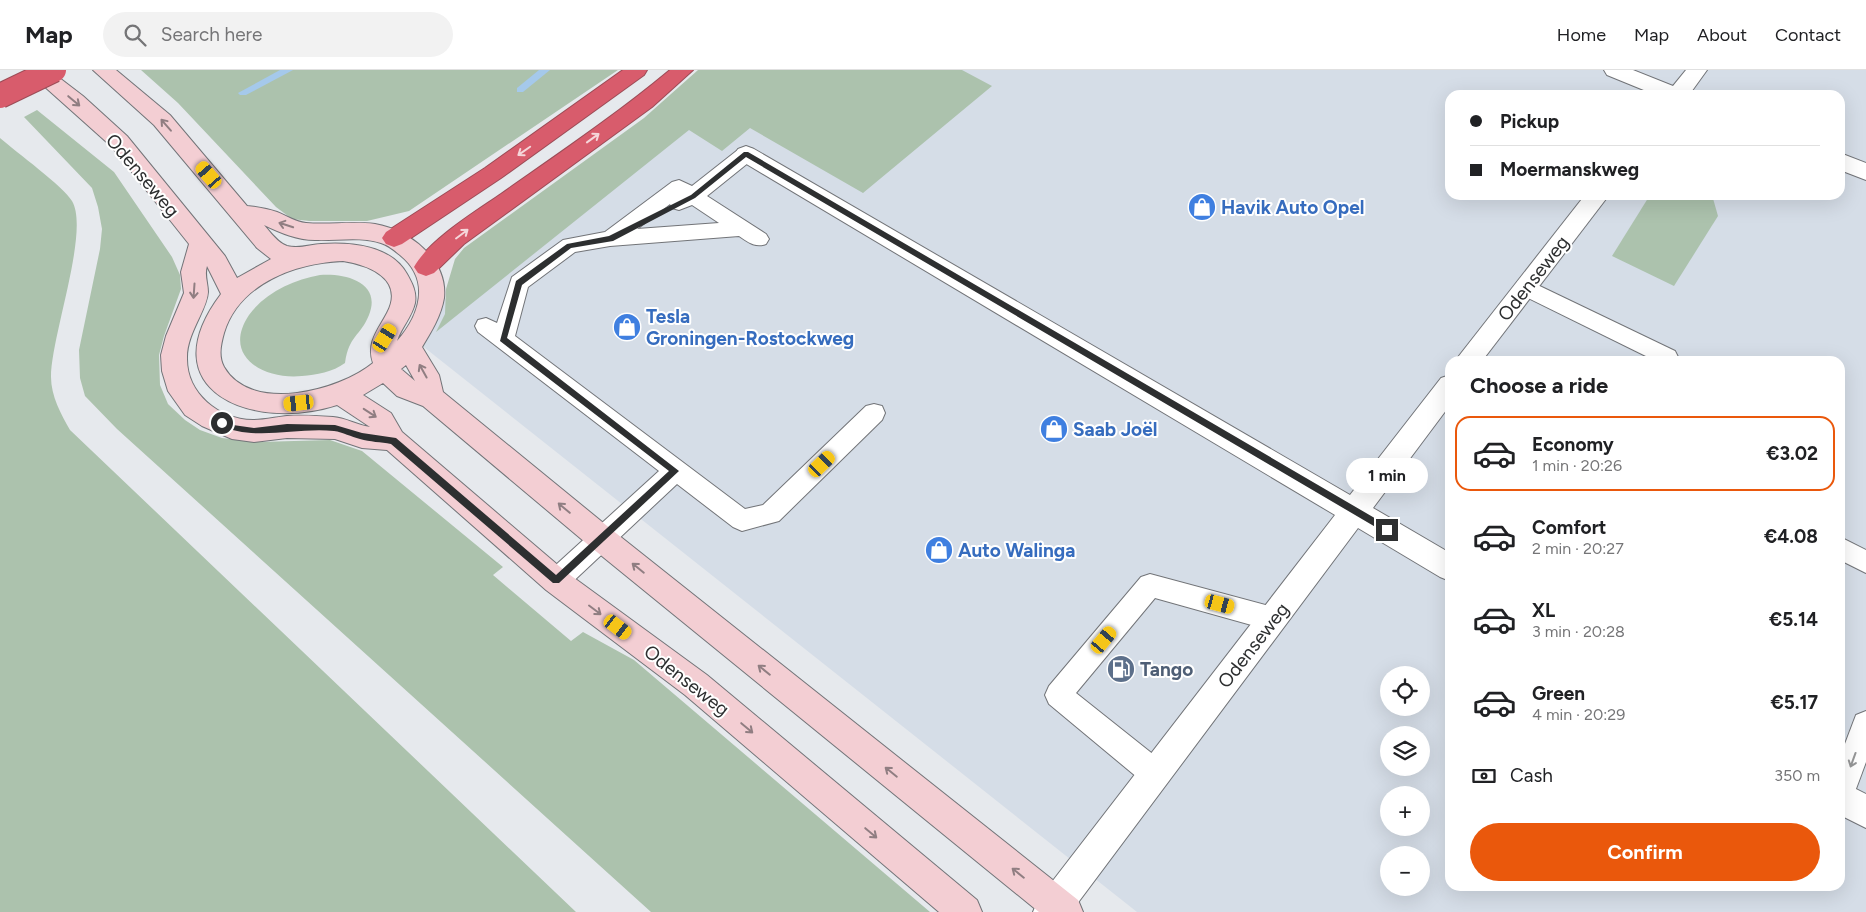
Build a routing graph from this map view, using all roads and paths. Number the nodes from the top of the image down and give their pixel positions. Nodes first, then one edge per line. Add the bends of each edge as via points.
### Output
1 (36, 70) edge
2 (54, 70) edge
3 (103, 70) edge
4 (637, 70) edge
5 (683, 70) edge
6 (1614, 70) edge
7 (1697, 70) edge
8 (1664, 90) edge
9 (1681, 90) edge
10 (0, 96) edge
11 (746, 154) joint
12 (1845, 163) edge
13 (1866, 172) edge
14 (689, 187) junction
15 (1594, 200) edge
16 (242, 213) junction
17 (742, 228) junction
18 (394, 238) junction
19 (610, 239) junction
20 (759, 240) dead end
21 (201, 243) junction
22 (367, 256) junction
23 (299, 257) junction
24 (426, 267) junction
25 (1525, 287) junction
26 (233, 294) junction
27 (408, 346) junction
28 (1472, 356) edge
29 (1665, 356) edge
30 (386, 366) junction
31 (1445, 393) edge
32 (340, 394) junction
33 (432, 398) junction
34 (874, 413) dead end
35 (393, 440) junction
36 (675, 471) junction
37 (1355, 511) junction
38 (602, 539) junction
39 (1845, 551) edge
40 (1866, 562) edge
41 (1445, 565) edge
42 (556, 581) junction
43 (1273, 619) junction
44 (1866, 724) edge
45 (1154, 773) junction
46 (1845, 782) edge
47 (1845, 799) edge
48 (1866, 812) edge
49 (1057, 909) edge
50 (965, 912) edge

1 -> 21 main road, Odenseweg via 119,141
2 - 10 highway, bridge
16 -> 3 main road via 162,120
4 -> 18 highway via 493,173
24 -> 5 highway via 456,238 645,102
6 - 8 street
7 - 9 street
11 - 14 lane
11 - 37 street
12 - 13 street
14 - 17 lane
14 - 19 lane
15 - 25 street, Odenseweg
18 -> 16 main road via 366,232 304,231
16 - 23 main road via 277,252
17 - 19 lane
17 - 20 lane
18 - 22 main road
18 - 24 main road via 419,257
19 - 36 lane via 570,245 519,283 494,333
21 - 26 main road, Odenseweg via 217,262
21 -> 35 main road via 193,272 196,293 178,336 174,355 174,371 181,391 194,406 232,428 254,431 287,427 335,428 362,437
22 - 23 main road via 338,252
22 - 30 main road via 392,269 403,295 401,309 385,338 382,353
23 - 26 main road via 262,273
24 - 27 main road via 432,279 431,309
25 - 28 street, Odenseweg
25 - 29 lane
26 - 32 main road via 218,312 207,351 211,369 222,384 239,396 260,403 313,402
27 - 30 main road
33 -> 27 main road via 426,375
30 - 32 main road via 373,377
30 - 33 main road, Odenseweg via 406,389
31 - 37 street, Odenseweg
32 -> 35 main road, Odenseweg via 382,421
38 -> 33 main road, Odenseweg
34 - 36 lane via 770,514 742,520
35 - 42 main road, Odenseweg
36 - 38 lane
37 - 41 street
37 - 43 street, Odenseweg
38 - 42 lane
49 -> 38 main road, Odenseweg
39 - 40 lane
42 -> 50 main road, Odenseweg via 696,685
43 - 45 street, Odenseweg
43 - 45 lane via 1150,585 1058,695
44 -> 46 lane
45 - 49 street, Odenseweg
47 - 48 street

